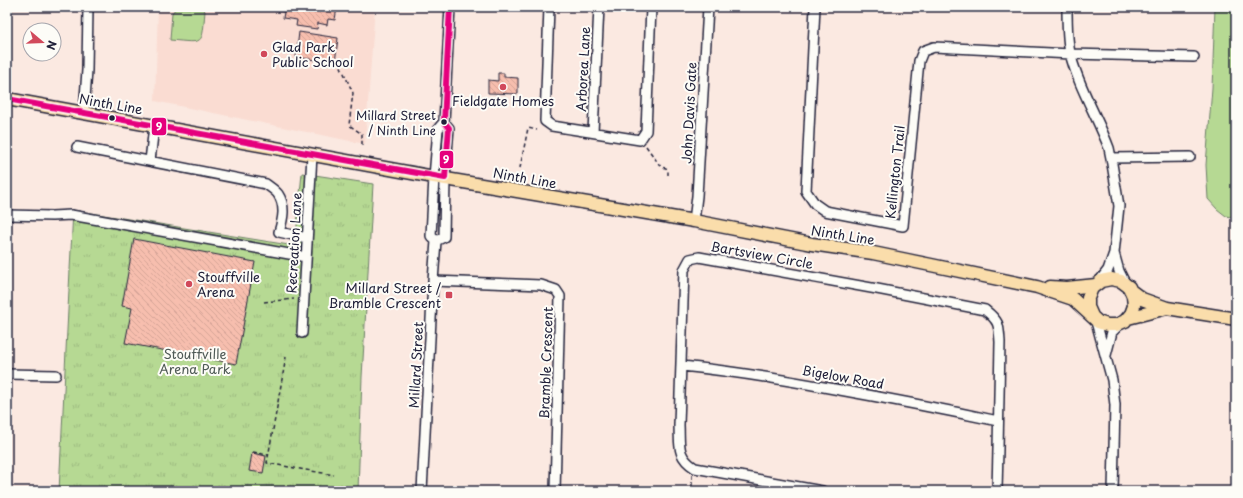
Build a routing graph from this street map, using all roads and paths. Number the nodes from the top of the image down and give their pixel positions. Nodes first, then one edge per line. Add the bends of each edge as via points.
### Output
1 (88, 7) edge
2 (450, 7) edge
3 (549, 7) edge
4 (599, 7) edge
5 (650, 7) edge
6 (708, 7) edge
7 (815, 7) edge
8 (1067, 7) edge
9 (1071, 54) junction
10 (1194, 57) dead end
11 (338, 60) dead end
12 (7, 99) edge
13 (84, 113) junction
14 (154, 126) junction
15 (537, 130) dead end
16 (593, 132) junction
17 (640, 140) junction
18 (362, 145) dead end
19 (77, 147) dead end
20 (312, 155) junction
21 (1190, 157) dead end
22 (1112, 158) junction
23 (150, 161) junction
24 (520, 168) dead end
25 (668, 175) dead end
26 (439, 177) junction
27 (7, 215) edge
28 (694, 221) junction
29 (307, 238) junction
30 (436, 241) junction
31 (1114, 253) junction
32 (306, 257) junction
33 (433, 281) junction
34 (1097, 284) junction
35 (1037, 287) junction
36 (1128, 287) junction
37 (304, 298) junction
38 (264, 302) dead end
39 (1167, 308) junction
40 (1093, 317) junction
41 (1236, 319) edge
42 (1124, 320) junction
43 (302, 333) dead end
44 (1106, 355) junction
45 (286, 357) dead end
46 (682, 366) junction
47 (7, 374) edge
48 (56, 375) dead end
49 (998, 421) junction
50 (253, 452) dead end
51 (268, 455) junction
52 (695, 468) junction
53 (334, 475) dead end
54 (422, 491) edge
55 (555, 491) edge
56 (692, 491) edge
57 (822, 491) edge
58 (997, 491) edge
59 (1113, 491) edge

1 - 13 street
2 - 26 street, Millard Street via 444,122 438,129
3 - 16 street via 545,121 552,126
4 - 16 street, Arborea Lane
5 - 17 street via 646,131
6 - 28 street, John Davis Gate
7 - 9 street, Kellington Trail via 806,191 816,204 825,210 903,226 919,61 923,51 934,46
8 - 9 street
9 - 10 street
9 - 22 street via 1078,78
11 - 18 path via 353,93 349,125 362,134
12 - 13 main road, Ninth Line
13 - 14 main road, Ninth Line
14 - 20 main road, Ninth Line
14 - 23 street
15 - 24 path via 528,128
16 - 17 street
17 - 25 path via 661,167 666,168
19 - 23 street
20 - 26 main road, Ninth Line
20 - 29 street, Recreation Lane
21 - 22 street
22 - 31 street via 1119,206
23 - 29 street via 266,184 278,194 284,206 279,232
26 - 28 main road, Ninth Line
26 - 30 street, Millard Street via 431,236
26 - 30 street, Millard Street via 444,237
27 - 32 street via 71,215
28 - 35 main road, Ninth Line via 873,253
29 - 32 street, Recreation Lane
30 - 33 street, Millard Street
31 - 34 street via 1108,270
31 - 36 street via 1119,271
32 - 37 street, Recreation Lane
33 - 54 street, Millard Street
33 - 55 street, Bramble Crescent via 541,286 556,290 560,296
34 - 35 main road, Ninth Line via 1068,288
34 - 36 main road via 1111,279 1121,281
34 - 40 main road via 1092,288 1088,298 1088,307
35 - 40 main road, Ninth Line via 1073,299
36 - 39 main road via 1142,299
36 - 42 main road via 1133,296 1134,306 1131,314
37 - 38 path
37 - 43 street, Recreation Lane
39 - 41 main road
39 - 42 main road
40 - 42 main road via 1107,325 1116,325
40 - 44 street
42 - 44 street via 1112,332
44 - 59 street via 1115,405
45 - 51 path
46 - 49 street, Bigelow Road via 785,380 916,403
46 - 49 street, Bartsview Circle via 684,270 690,259 698,257 985,310 995,318 999,326
46 - 52 street, Bartsview Circle via 679,425 681,456
47 - 48 street
49 - 58 street, Bartsview Circle
50 - 51 path
51 - 53 path via 267,463
52 - 56 path via 692,473
52 - 57 street

